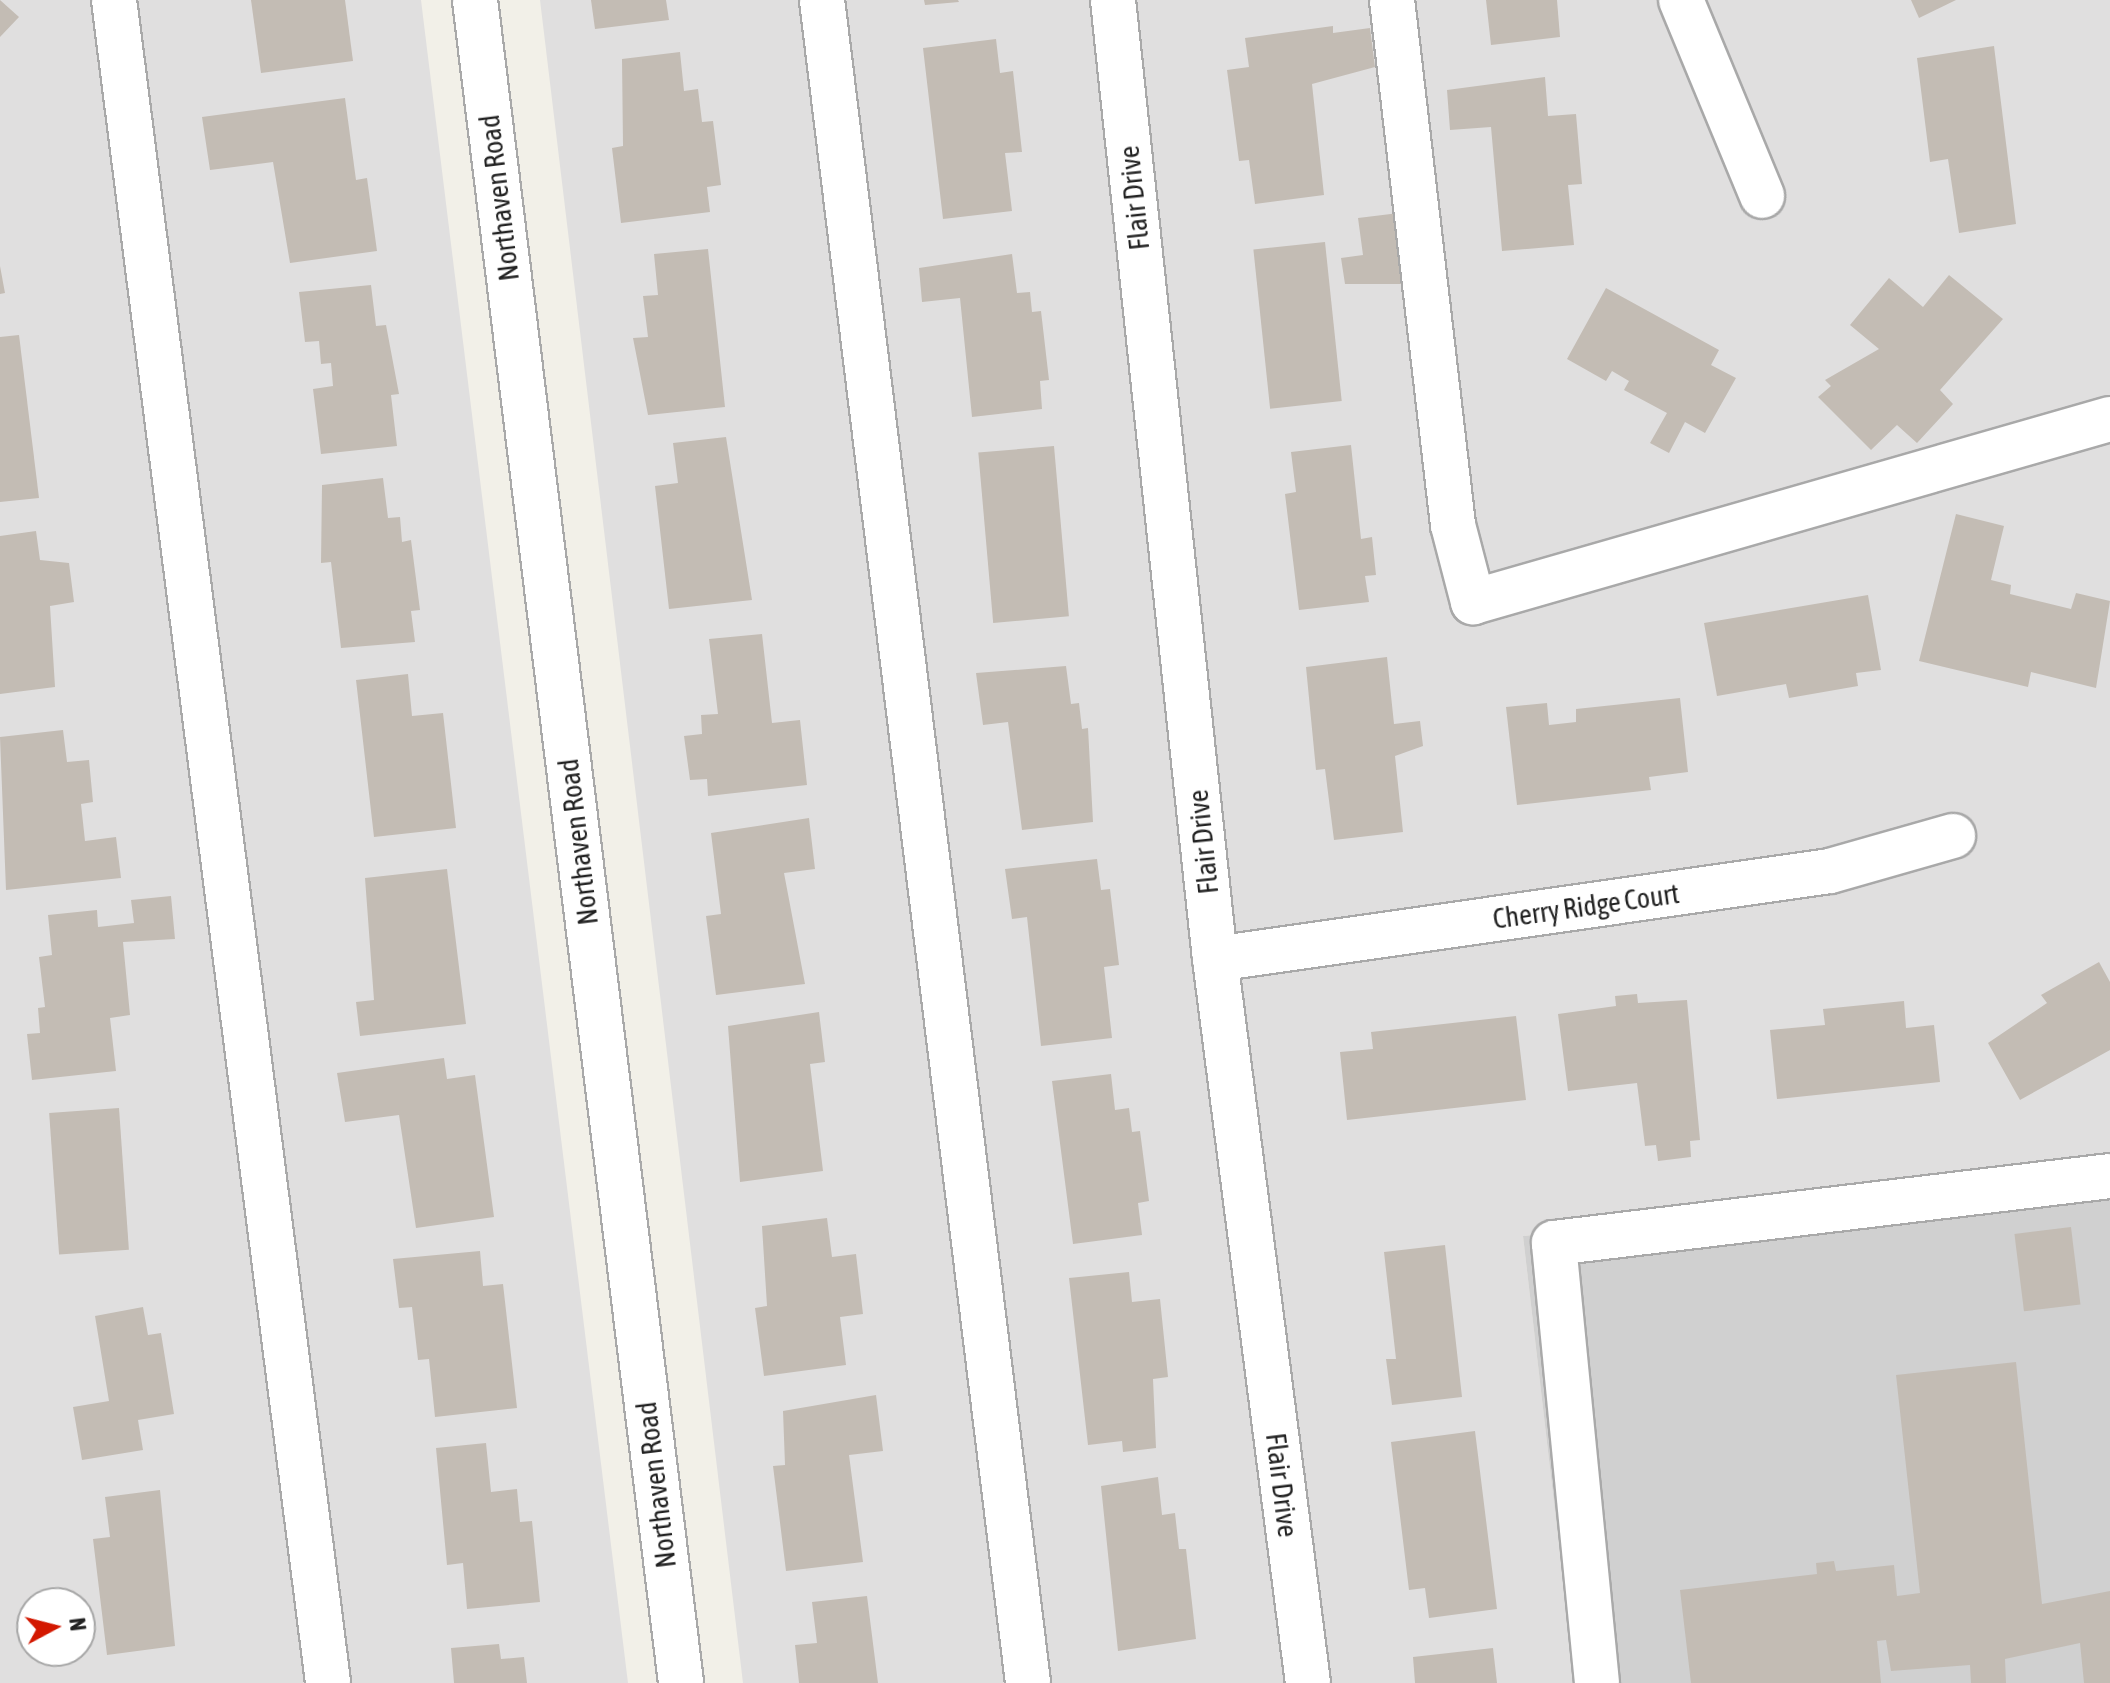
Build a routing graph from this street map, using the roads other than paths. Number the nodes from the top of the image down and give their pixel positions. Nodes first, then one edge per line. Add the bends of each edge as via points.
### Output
1 (114, 0) edge
2 (475, 0) edge
3 (822, 0) edge
4 (1113, 0) edge
5 (1392, 0) edge
6 (1681, 0) edge
7 (1762, 196) dead end
8 (2110, 419) edge
9 (1953, 836) dead end
10 (1215, 959) junction
11 (2110, 1176) edge
12 (328, 1683) edge
13 (681, 1683) edge
14 (1028, 1683) edge
15 (1308, 1683) edge
16 (1597, 1683) edge

1 - 12 street
2 - 13 street, Northaven Road
3 - 14 street
4 - 10 street, Flair Drive
5 - 8 street via 1453,525 1473,602
6 - 7 street
9 - 10 street, Cherry Ridge Court via 1830,871
10 - 15 street, Flair Drive
11 - 16 street via 1554,1243

